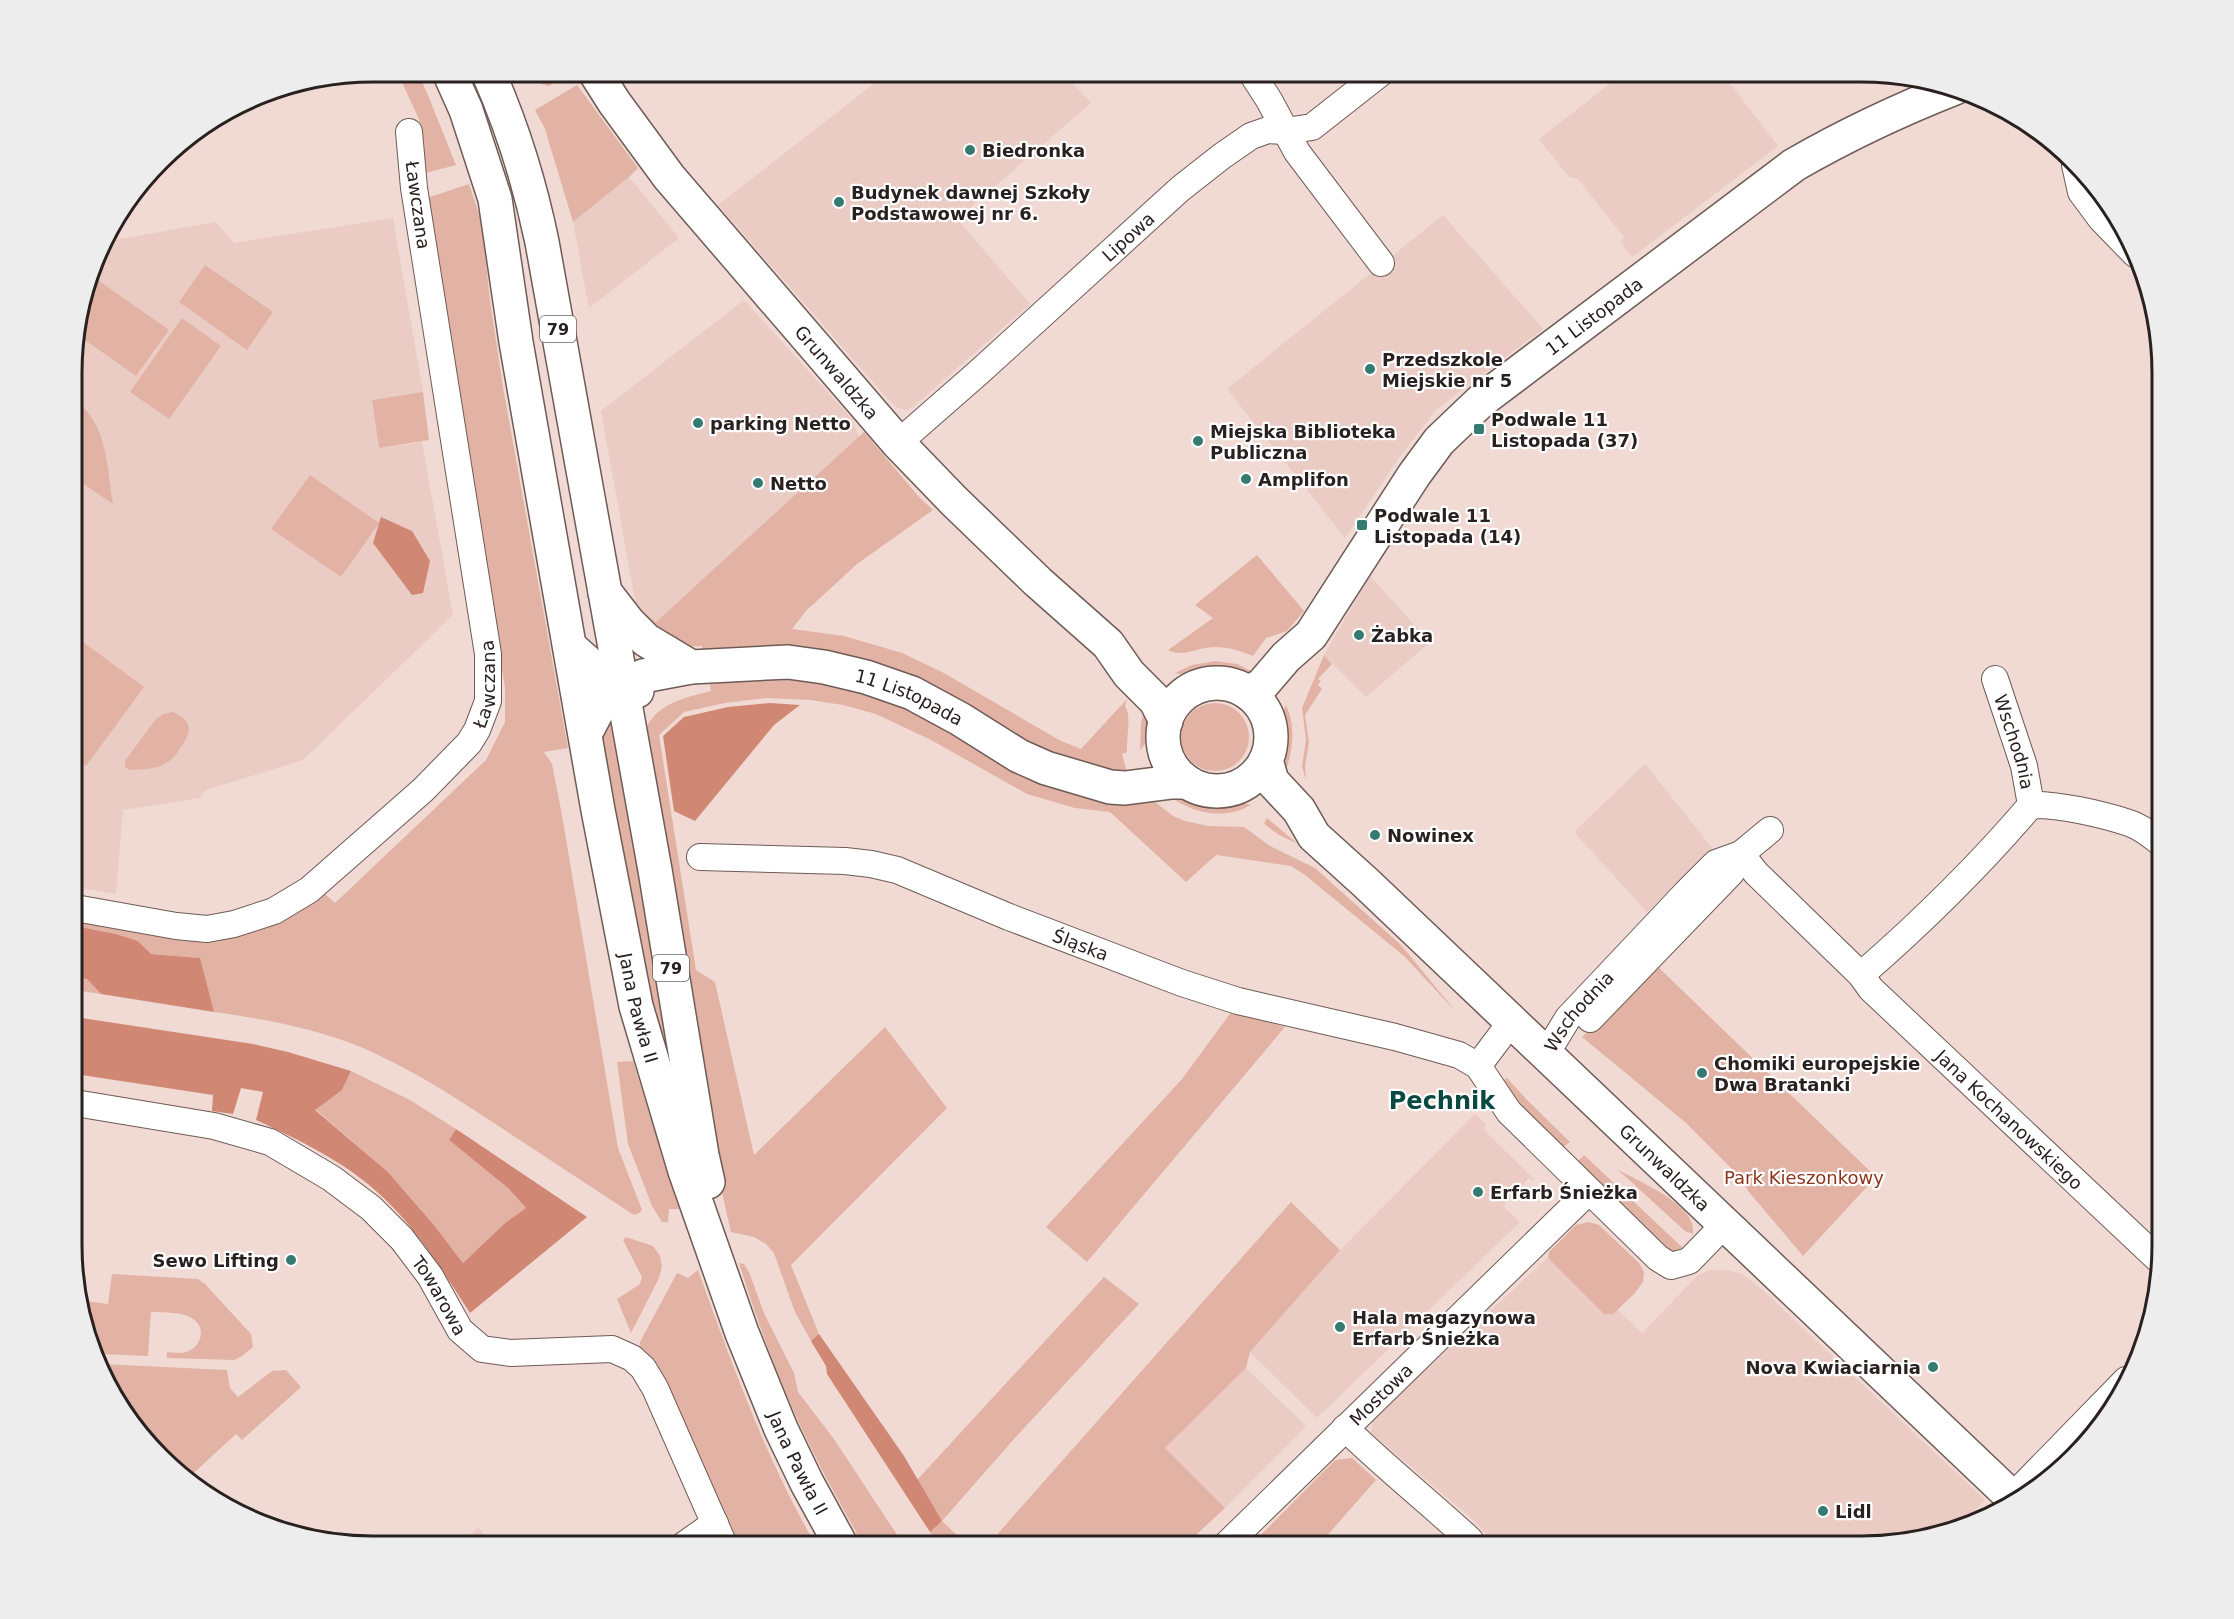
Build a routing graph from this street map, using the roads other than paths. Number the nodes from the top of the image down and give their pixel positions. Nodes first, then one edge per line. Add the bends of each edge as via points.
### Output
1 (453, 82) edge
2 (492, 82) edge
3 (601, 82) edge
4 (1257, 82) edge
5 (1369, 82) edge
6 (1940, 93) edge
7 (1286, 131) junction
8 (409, 132) dead end
9 (2079, 182) edge
10 (2118, 236) edge
11 (1382, 263) dead end
12 (898, 443) junction
13 (605, 592) junction
14 (1311, 635) junction
15 (1108, 644) junction
16 (570, 647) junction
17 (724, 666) junction
18 (692, 667) junction
19 (1995, 678) dead end
20 (622, 687) junction
21 (666, 687) junction
22 (1191, 690) junction
23 (1248, 693) junction
24 (1270, 726) junction
25 (1164, 731) junction
26 (586, 732) junction
27 (632, 739) junction
28 (1266, 760) junction
29 (1080, 777) junction
30 (1187, 782) junction
31 (1241, 785) junction
32 (2031, 805) junction
33 (1770, 830) dead end
34 (1314, 836) junction
35 (2152, 836) edge
36 (1741, 854) junction
37 (700, 857) dead end
38 (82, 909) edge
39 (1861, 975) junction
40 (1511, 1022) junction
41 (1545, 1054) junction
42 (1468, 1060) junction
43 (82, 1104) edge
44 (1589, 1191) junction
45 (1724, 1225) junction
46 (2152, 1253) edge
47 (723, 1276) junction
48 (2106, 1401) edge
49 (1345, 1428) junction
50 (2031, 1481) edge
51 (2010, 1495) edge
52 (715, 1523) junction
53 (696, 1536) edge
54 (721, 1536) edge
55 (836, 1536) edge
56 (1235, 1536) edge
57 (1466, 1536) edge

1 - 16 street, 79 via 495,199
2 - 13 street, 79 via 537,217
3 - 12 street, Grunwaldzka via 669,177
4 - 7 street
5 - 7 street, Lipowa via 1312,127
6 - 14 street, 11 Listopada via 1835,141 1794,165 1482,400 1439,441 1420,466
7 - 11 street via 1297,152
7 - 12 street, Lipowa via 1268,130 1251,136 1180,189
8 - 38 street, Ławczana via 415,195 488,654 488,701 477,730 442,772 374,834 309,890 274,911 207,929
9 - 10 street via 2081,192
12 - 15 street, Grunwaldzka
13 - 18 street via 646,640
13 - 20 street, 79
14 - 23 street, 11 Listopada via 1263,685
14 - 24 street, 11 Listopada via 1301,668 1275,710
15 - 22 street, Grunwaldzka via 1143,660 1171,683
15 - 25 street, Grunwaldzka via 1129,674 1156,701
16 - 20 street via 602,678
16 - 26 street, 79
17 - 18 street, 11 Listopada
17 - 21 street, 11 Listopada
17 - 29 street, 11 Listopada via 788,662 866,677 912,693 1019,756
18 - 20 street, 11 Listopada via 643,676
19 - 32 street, Wschodnia via 2024,766
20 - 21 street, 11 Listopada via 634,692
20 - 26 street via 603,700
20 - 27 street, 79
21 - 27 street, 11 Listopada via 643,704 634,722
22 - 23 street via 1214,683
22 - 25 street via 1175,702
23 - 24 street via 1262,708
24 - 28 street
25 - 29 street, 11 Listopada via 1150,760
25 - 30 street via 1171,765
26 - 47 street, Jana Pawła II / 79 via 636,1006 673,1133
27 - 47 street, Jana Pawła II / 79
28 - 31 street
28 - 34 street, Grunwaldzka via 1272,781 1299,810
29 - 30 street, 11 Listopada via 1125,788
30 - 31 street via 1213,791
31 - 34 street, Grunwaldzka via 1284,822
32 - 35 street via 2069,809 2130,824
32 - 39 street via 1960,883
33 - 36 street, Wschodnia
34 - 40 street, Grunwaldzka
36 - 39 street, Jana Kochanowskiego
36 - 41 street, Wschodnia via 1716,863 1686,893 1568,1018
37 - 42 street, Śląska via 845,861 897,870 1182,983 1238,1001 1395,1037
39 - 46 street, Jana Kochanowskiego via 1871,989
40 - 41 street, Grunwaldzka
40 - 42 street
41 - 45 street, Grunwaldzka
42 - 44 street via 1509,1112
43 - 52 street, Towarowa via 214,1126 270,1142 296,1156 371,1208 402,1239 430,1276 460,1330 482,1349 510,1353 612,1349 632,1358 655,1388
44 - 45 street via 1671,1266 1689,1261
44 - 49 street, Mostowa
45 - 51 street, Grunwaldzka
47 - 55 street, Jana Pawła II / 79 via 781,1429
48 - 50 street
49 - 56 street, Mostowa
49 - 57 street
52 - 53 street
52 - 54 street, Towarowa

